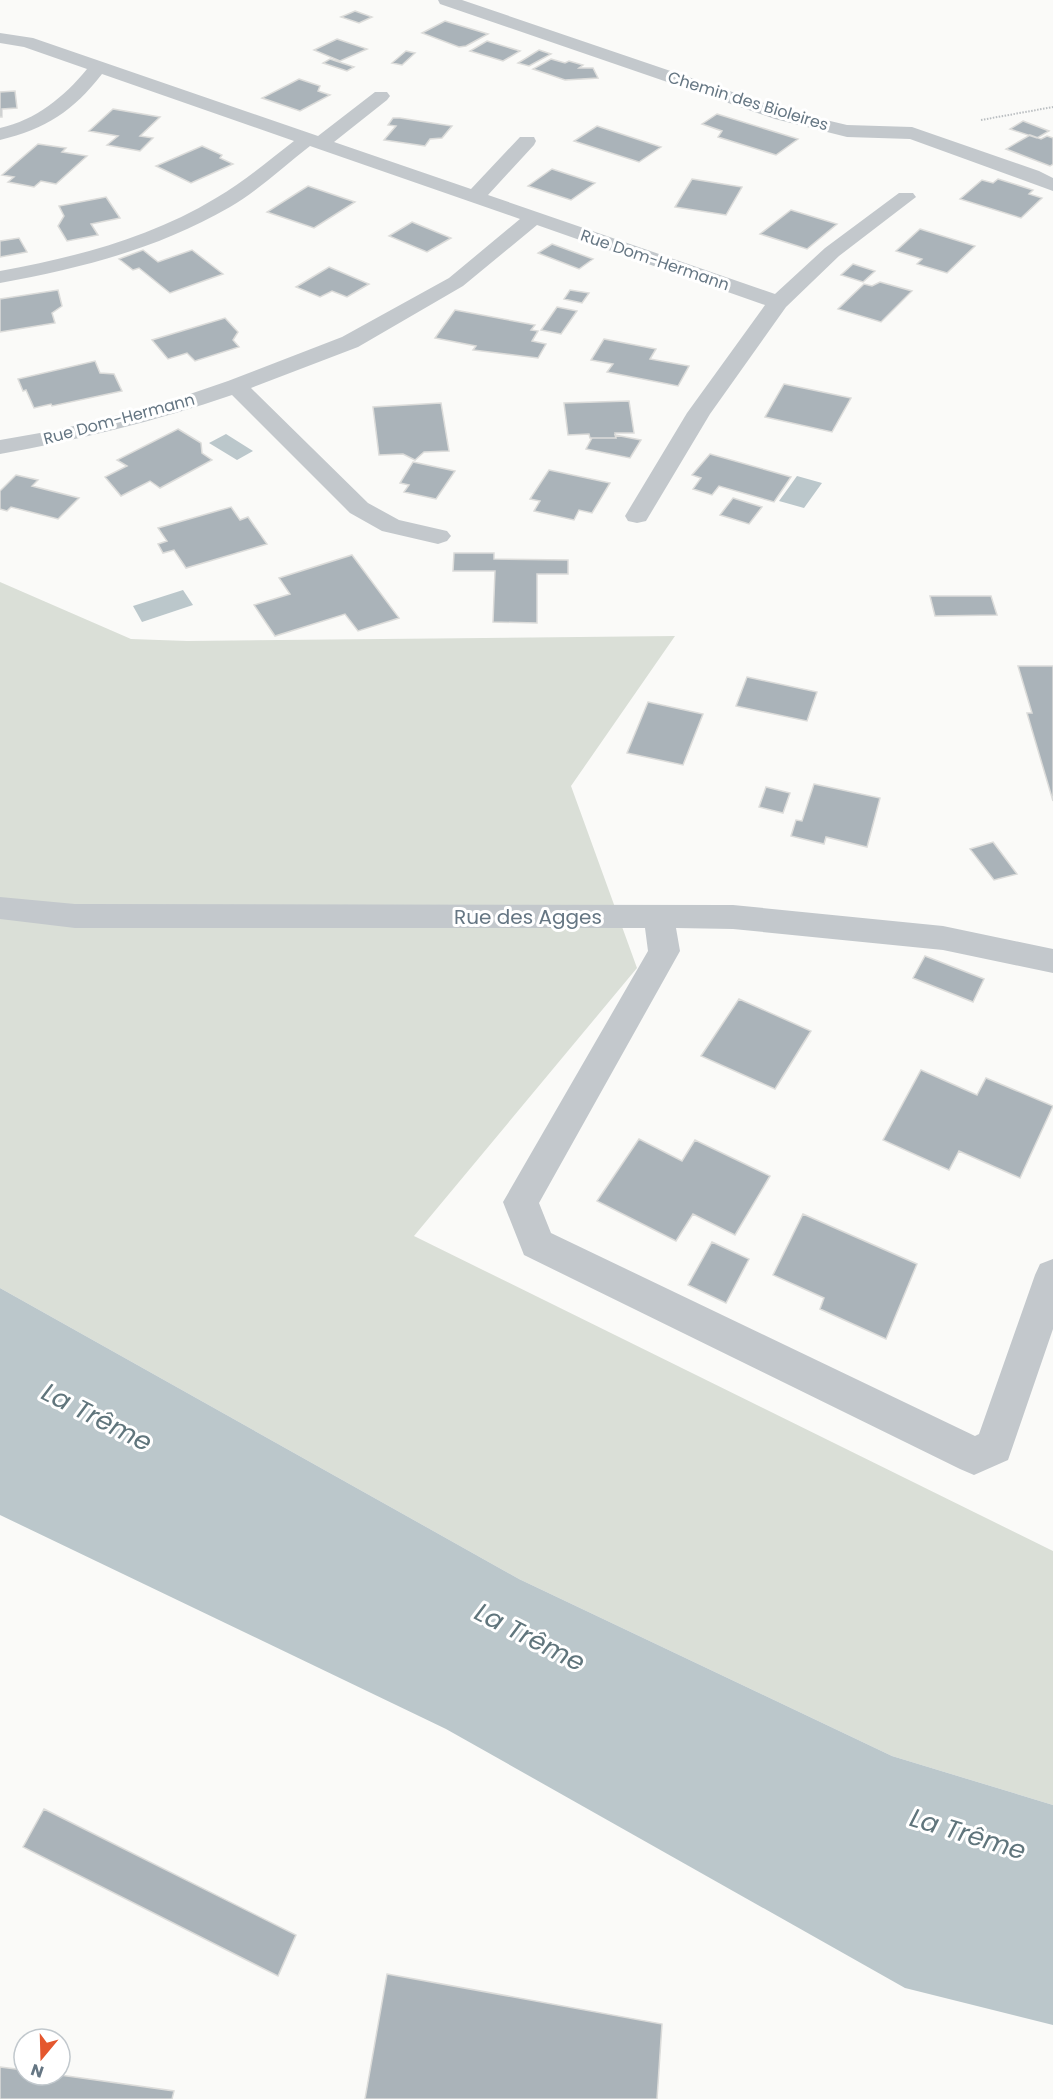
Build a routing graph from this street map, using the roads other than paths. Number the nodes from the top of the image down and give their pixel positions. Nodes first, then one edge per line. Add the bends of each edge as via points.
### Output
1 (446, 0) edge
2 (0, 38) edge
3 (98, 67) junction
4 (381, 96) dead end
5 (0, 135) edge
6 (527, 141) dead end
7 (314, 142) junction
8 (1053, 185) edge
9 (906, 197) dead end
10 (474, 198) junction
11 (533, 219) junction
12 (0, 277) edge
13 (778, 302) junction
14 (236, 386) junction
15 (0, 447) edge
16 (637, 516) dead end
17 (438, 536) dead end
18 (0, 908) edge
19 (659, 917) junction
20 (1053, 961) edge
21 (1053, 1275) edge

1 - 8 street, Chemin des Bioleires via 782,115 847,131 912,133
2 - 3 street, Rue Dom-Hermann via 27,42
3 - 5 street via 53,114 21,131
3 - 7 street, Rue Dom-Hermann
4 - 7 street
6 - 10 street
7 - 10 street, Rue Dom-Hermann
7 - 12 street via 224,202 149,239 70,264
9 - 13 street via 832,252
10 - 11 street, Rue Dom-Hermann
11 - 13 street, Rue Dom-Hermann
11 - 14 street, Rue Dom-Hermann via 456,282 350,342
13 - 16 street via 699,413
14 - 15 street, Rue Dom-Hermann via 160,412
14 - 17 street via 359,508 390,526
18 - 19 street, Rue des Agges via 75,916
19 - 20 street, Rue des Agges via 733,917 943,938
19 - 21 street via 664,951 520,1202 537,1244 974,1456 994,1447

